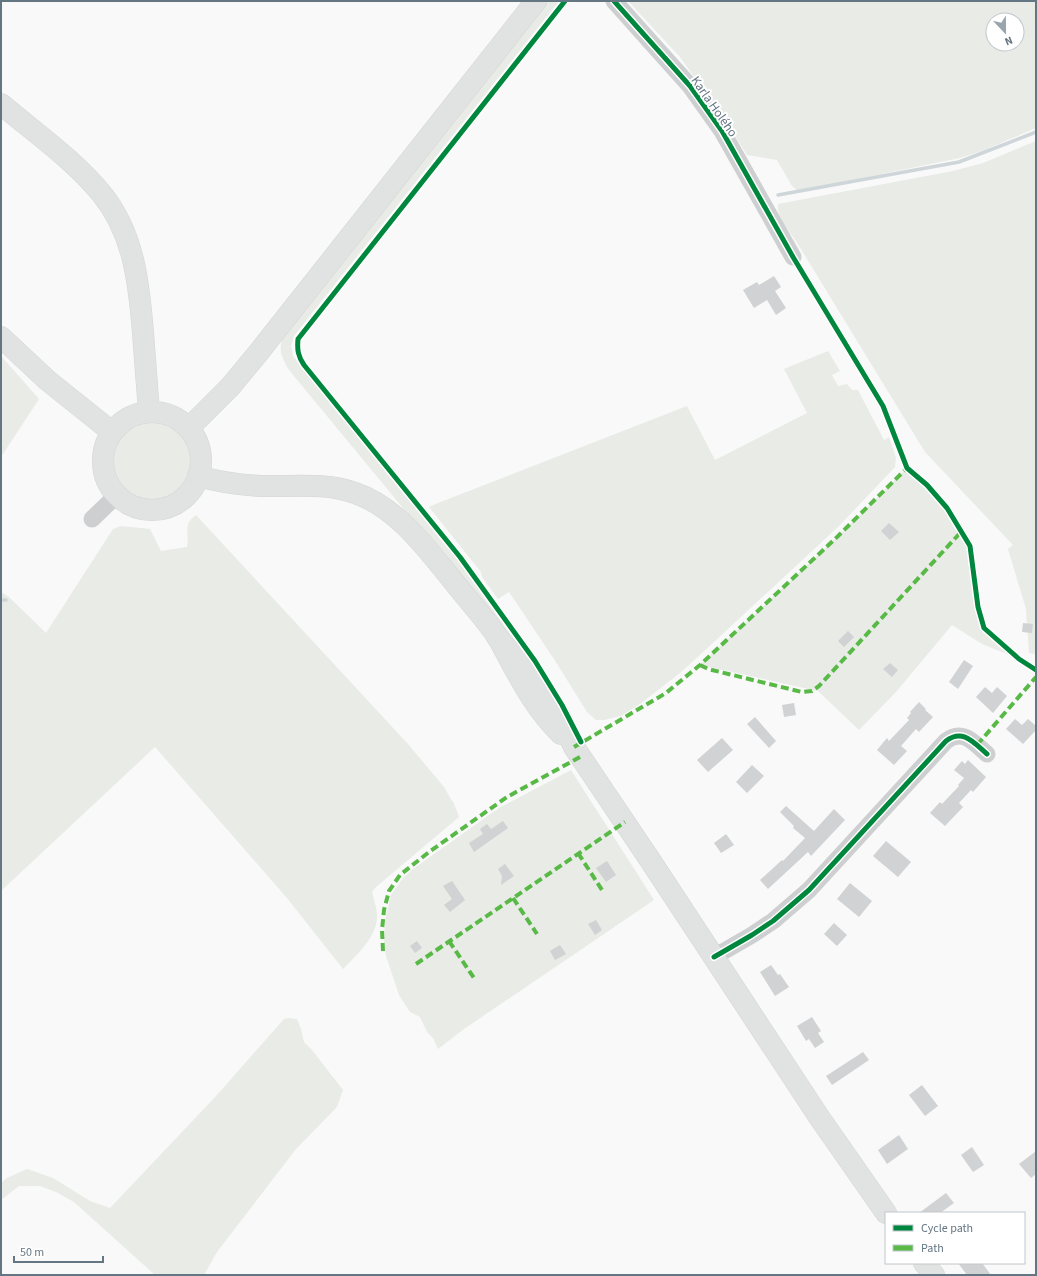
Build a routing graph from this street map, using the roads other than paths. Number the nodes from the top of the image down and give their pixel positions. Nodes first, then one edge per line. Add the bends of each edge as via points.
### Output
1 (536, 1) edge
2 (614, 1) edge
3 (1, 104) edge
4 (793, 257) dead end
5 (1, 337) edge
6 (149, 412) junction
7 (189, 428) junction
8 (112, 432) junction
9 (198, 476) junction
10 (117, 495) junction
11 (92, 519) dead end
12 (987, 754) dead end
13 (714, 957) junction
14 (885, 1212) edge
15 (925, 1264) edge
16 (934, 1275) edge

1 - 7 main road via 244,369 214,405
2 - 4 street, Karla Holého via 690,86 726,138
3 - 6 main road via 84,175 102,194 122,228 131,248 137,274
5 - 8 main road via 47,380
6 - 7 main road via 171,416
6 - 8 main road via 130,417
7 - 9 main road via 200,451
8 - 10 main road via 105,445 103,464 106,479
9 - 10 main road via 192,490 185,497 162,509 140,508
9 - 13 main road via 245,485 330,487 354,492 375,502 394,516 424,545 497,637 536,705 574,747
10 - 11 street
12 - 13 street via 964,736 951,737 809,890 768,924
13 - 14 main road via 819,1117
15 - 16 main road

